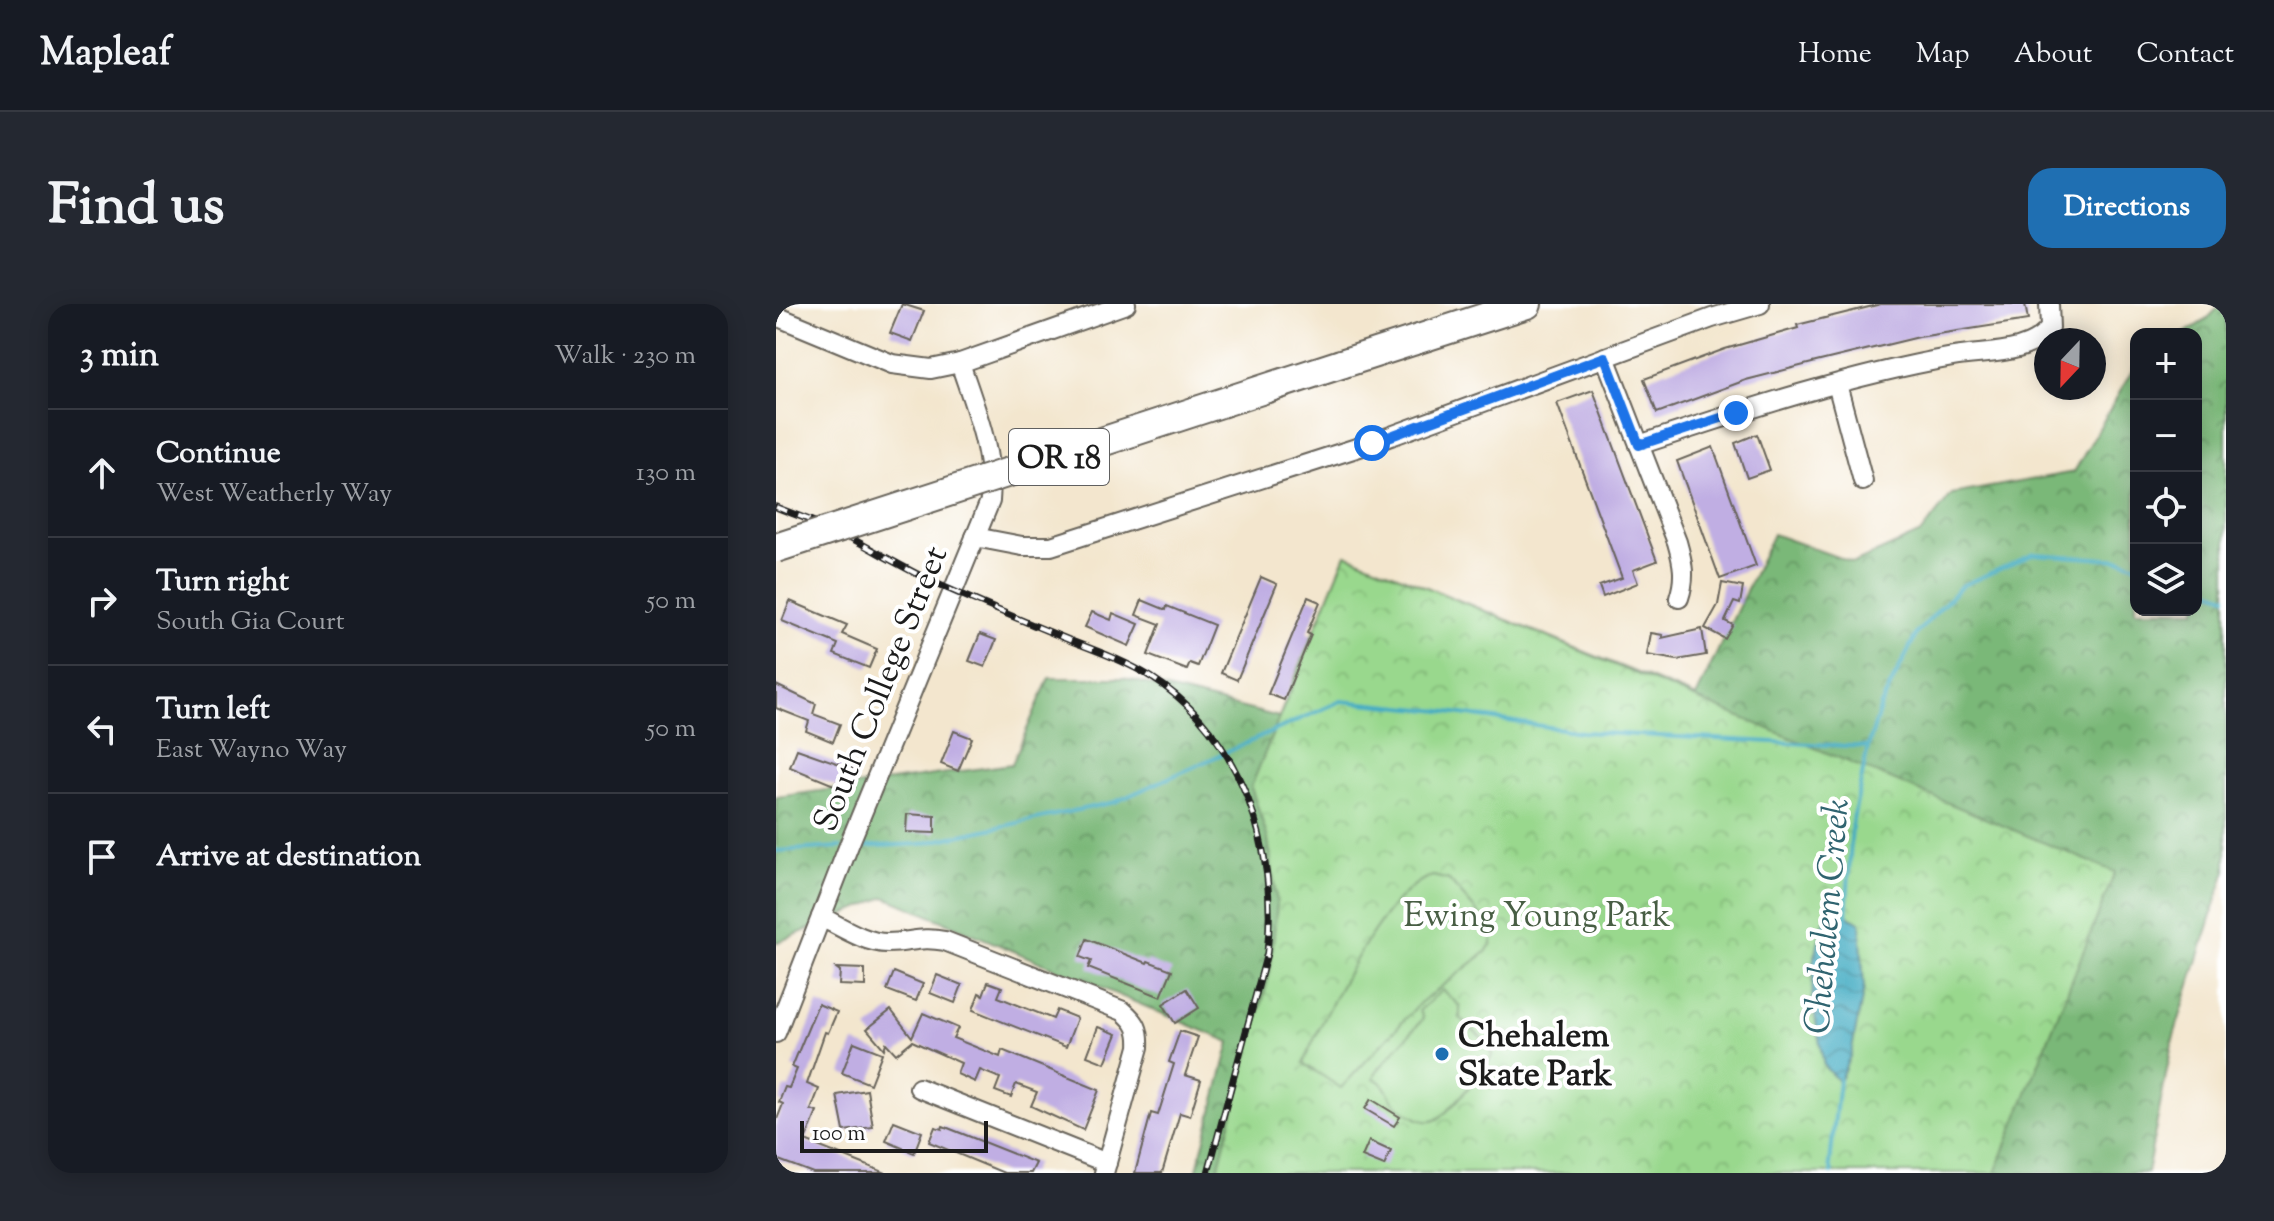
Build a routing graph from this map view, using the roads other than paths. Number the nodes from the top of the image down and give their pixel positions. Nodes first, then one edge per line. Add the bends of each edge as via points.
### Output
1 (1126, 304) edge
2 (1527, 304) edge
3 (1760, 304) edge
4 (2049, 304) edge
5 (776, 316) edge
6 (1605, 357) junction
7 (960, 363) junction
8 (1837, 384) junction
9 (1639, 445) junction
10 (1863, 481) dead end
11 (975, 537) junction
12 (776, 548) edge
13 (1679, 598) dead end
14 (821, 917) junction
15 (776, 1033) edge
16 (919, 1088) dead end
17 (1105, 1168) edge

1 - 7 street
2 - 12 highway, OR 18, bridge
3 - 6 street
4 - 8 street via 2050,328 2040,340 2022,347
5 - 7 street via 892,364 931,369
6 - 9 street
6 - 11 street via 1372,443 1051,546
7 - 11 street, South College Street via 992,476 990,501
8 - 9 street
8 - 10 street
9 - 13 street via 1684,567
11 - 14 street, South College Street
14 - 15 street, South College Street
14 - 17 street via 885,943 925,937 945,941 1123,1011 1136,1022 1139,1047
16 - 17 street

